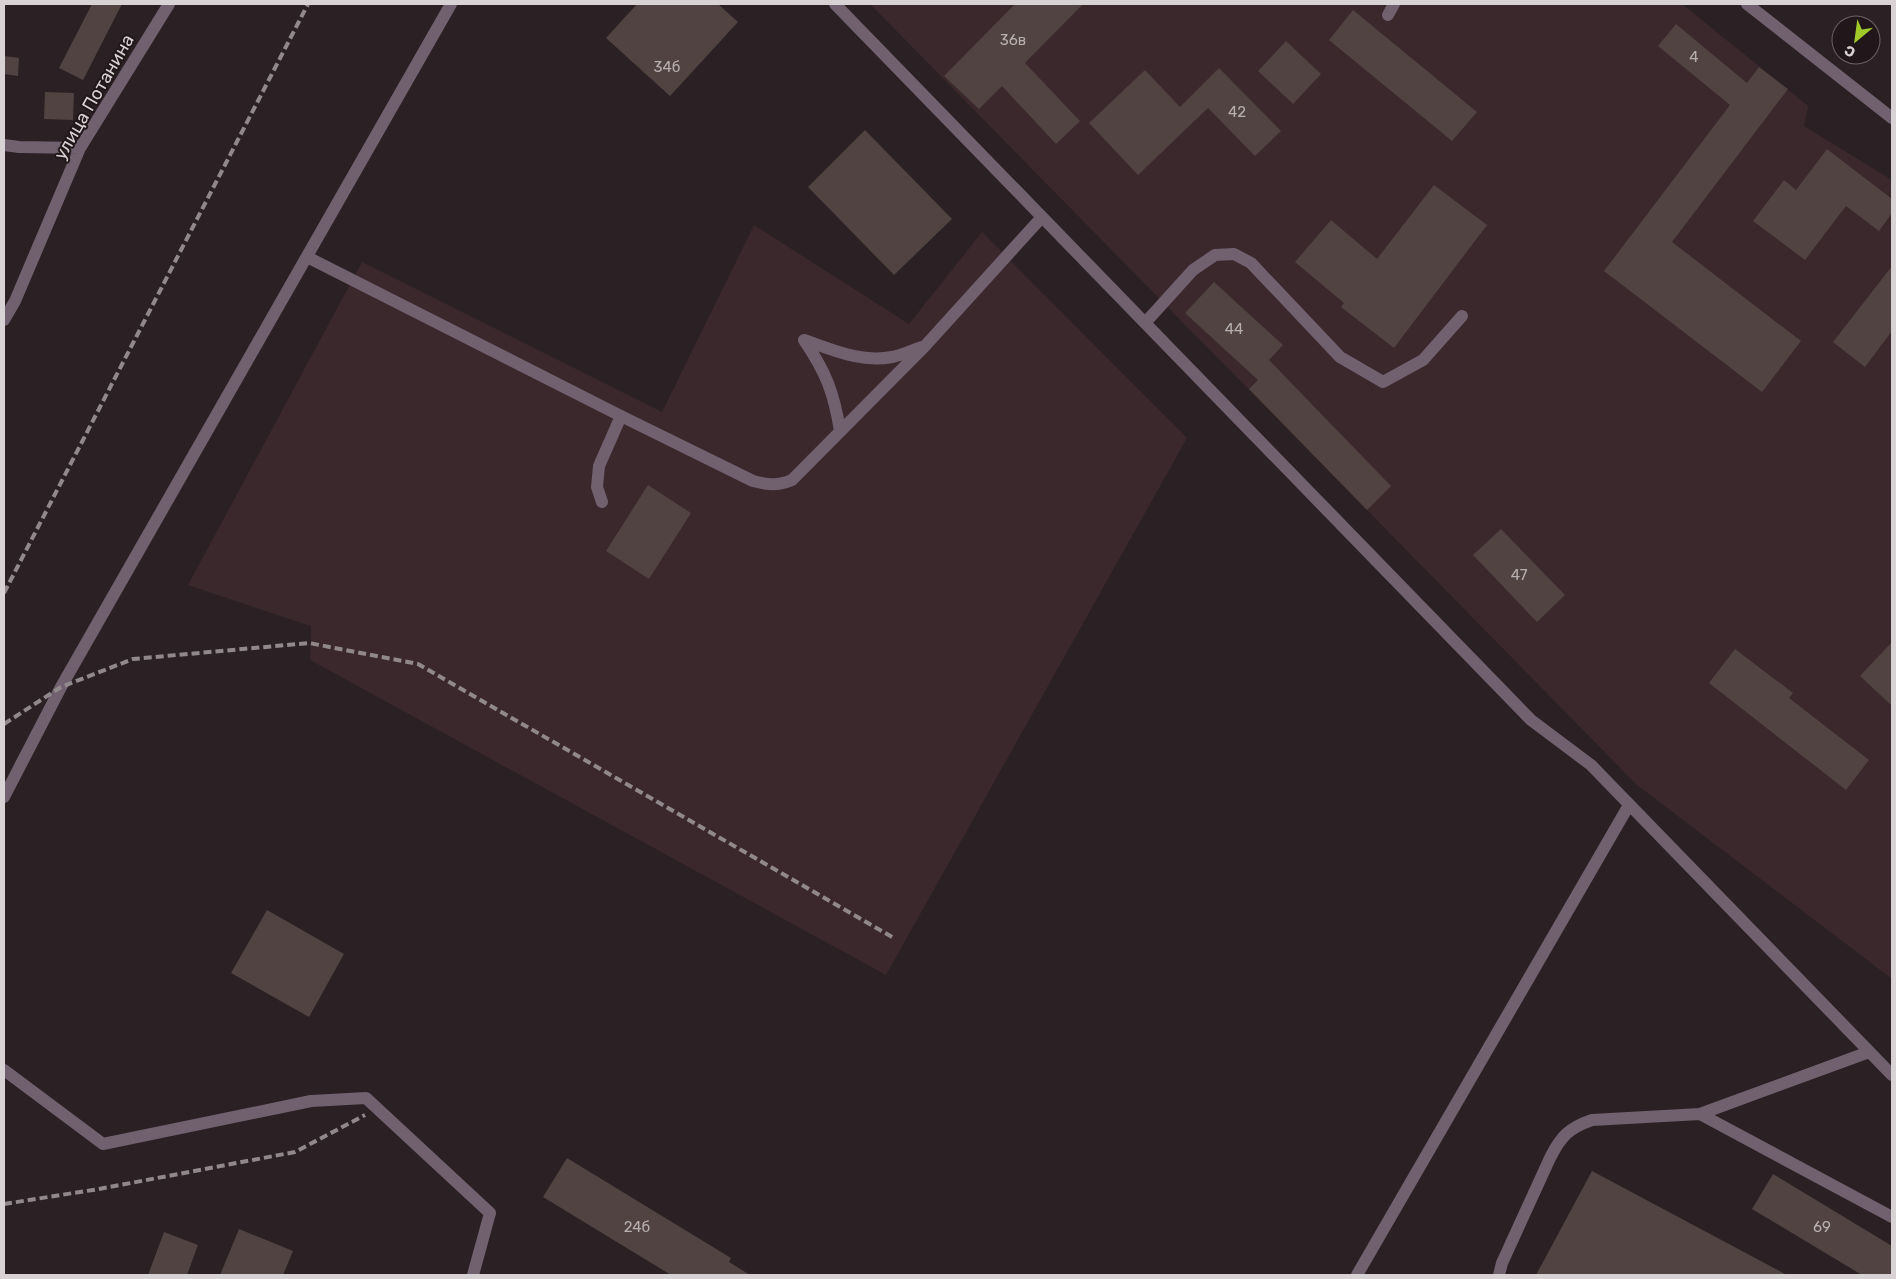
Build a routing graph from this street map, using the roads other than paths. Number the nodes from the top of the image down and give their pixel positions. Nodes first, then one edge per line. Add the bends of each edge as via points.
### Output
1 (169, 4) edge
2 (451, 4) edge
3 (834, 4) edge
4 (1748, 4) edge
5 (1892, 118) edge
6 (4, 145) edge
7 (80, 148) junction
8 (1042, 217) junction
9 (307, 257) junction
10 (1462, 316) dead end
11 (4, 320) edge
12 (1145, 322) junction
13 (925, 346) junction
14 (621, 416) junction
15 (840, 431) junction
16 (602, 502) dead end
17 (4, 797) edge
18 (1629, 805) junction
19 (1869, 1052) junction
20 (4, 1070) edge
21 (1892, 1075) edge
22 (1700, 1114) junction
23 (1892, 1217) edge
24 (473, 1275) edge
25 (1357, 1275) edge
26 (1500, 1275) edge

1 - 7 street, улица Потанина
2 - 9 street
3 - 8 street
4 - 5 street
6 - 7 street
7 - 11 street, улица Потанина
8 - 12 street
8 - 13 street
9 - 14 street
9 - 17 street via 62,688
10 - 12 street via 1423,360 1383,382 1340,357 1251,263 1234,254 1215,255 1193,270
12 - 18 street via 1531,720 1591,765
13 - 15 street
13 - 15 street via 892,357 868,359 842,354 804,340 827,379 836,402
14 - 15 street via 769,486 792,480
14 - 16 street via 599,466 596,487
18 - 19 street
18 - 25 street
19 - 21 street
19 - 22 street
20 - 24 street via 103,1144 311,1101 366,1098 490,1213
22 - 23 street
22 - 26 street via 1592,1120 1567,1132 1557,1143 1502,1263

